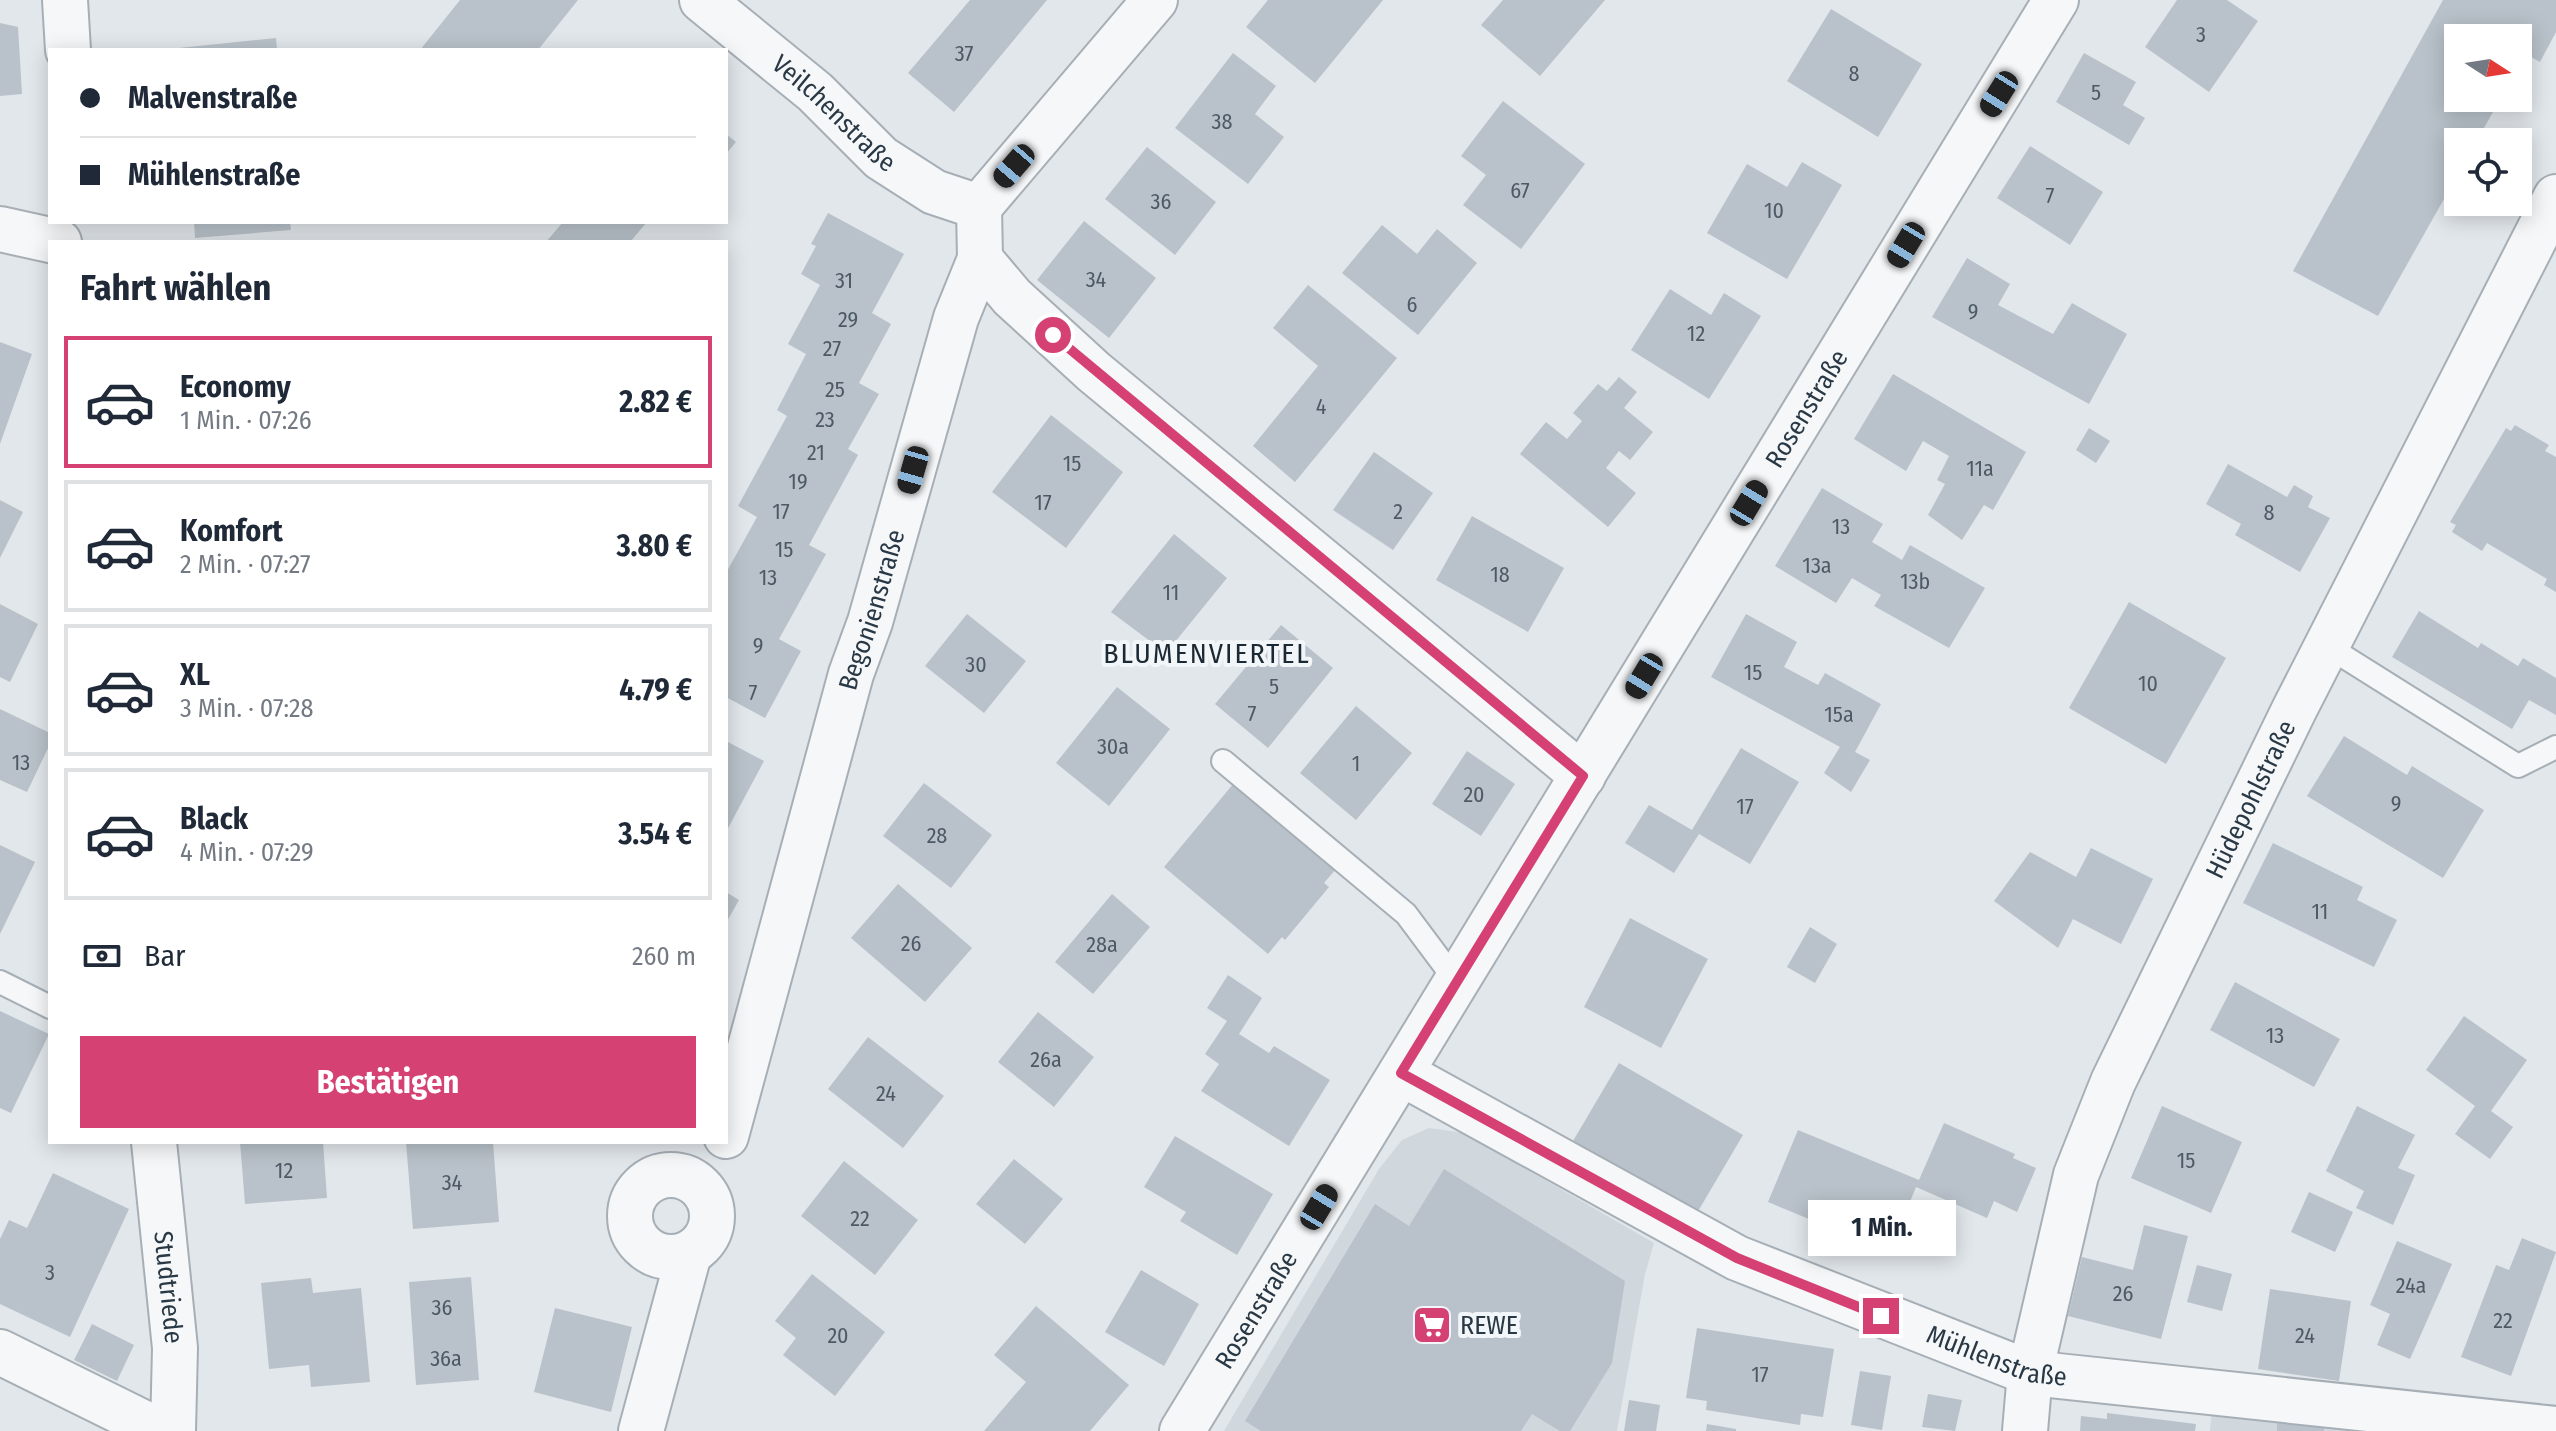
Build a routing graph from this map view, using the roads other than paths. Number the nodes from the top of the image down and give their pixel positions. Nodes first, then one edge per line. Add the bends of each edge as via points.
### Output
1 (65, 0) edge
2 (702, 0) edge
3 (1155, 0) edge
4 (2056, 0) edge
5 (68, 48) edge
6 (2556, 197) edge
7 (979, 207) junction
8 (0, 229) edge
9 (50, 240) edge
10 (980, 259) junction
11 (2327, 646) junction
12 (2556, 747) edge
13 (1223, 761) dead end
14 (1583, 776) junction
15 (1456, 981) junction
16 (0, 982) edge
17 (48, 1006) edge
18 (1401, 1073) junction
19 (728, 1129) edge
20 (154, 1144) edge
21 (721, 1144) edge
22 (699, 1185) junction
23 (689, 1254) junction
24 (0, 1352) edge
25 (2030, 1373) junction
26 (1193, 1427) edge
27 (2556, 1429) edge
28 (160, 1431) edge
29 (173, 1431) edge
30 (641, 1431) edge
31 (2025, 1431) edge

1 - 5 street
2 - 7 street, Veilchenstraße via 815,92 881,158 934,192
3 - 7 street
4 - 14 street, Rosenstraße
6 - 11 street, Hüdepohlstraße
7 - 10 street, Begonienstraße
8 - 9 street
10 - 14 street via 1012,297 1094,372
10 - 19 street, Begonienstraße via 956,318 851,674
11 - 12 lane via 2518,766
11 - 25 street, Hüdepohlstraße via 2113,1082 2076,1175
13 - 15 lane via 1406,914
14 - 15 street, Rosenstraße
15 - 18 street, Rosenstraße
16 - 17 lane
18 - 25 street, Mühlenstraße via 1737,1258
18 - 26 street, Rosenstraße
20 - 29 street, Studtriede via 175,1348
21 - 22 street
22 - 23 street via 710,1201 712,1222 704,1241
22 - 23 street via 681,1175 660,1175 642,1185 631,1203 629,1223 641,1245 664,1257
23 - 30 street
24 - 28 street
25 - 27 street, Mühlenstraße
25 - 31 street, Hüdepohlstraße

